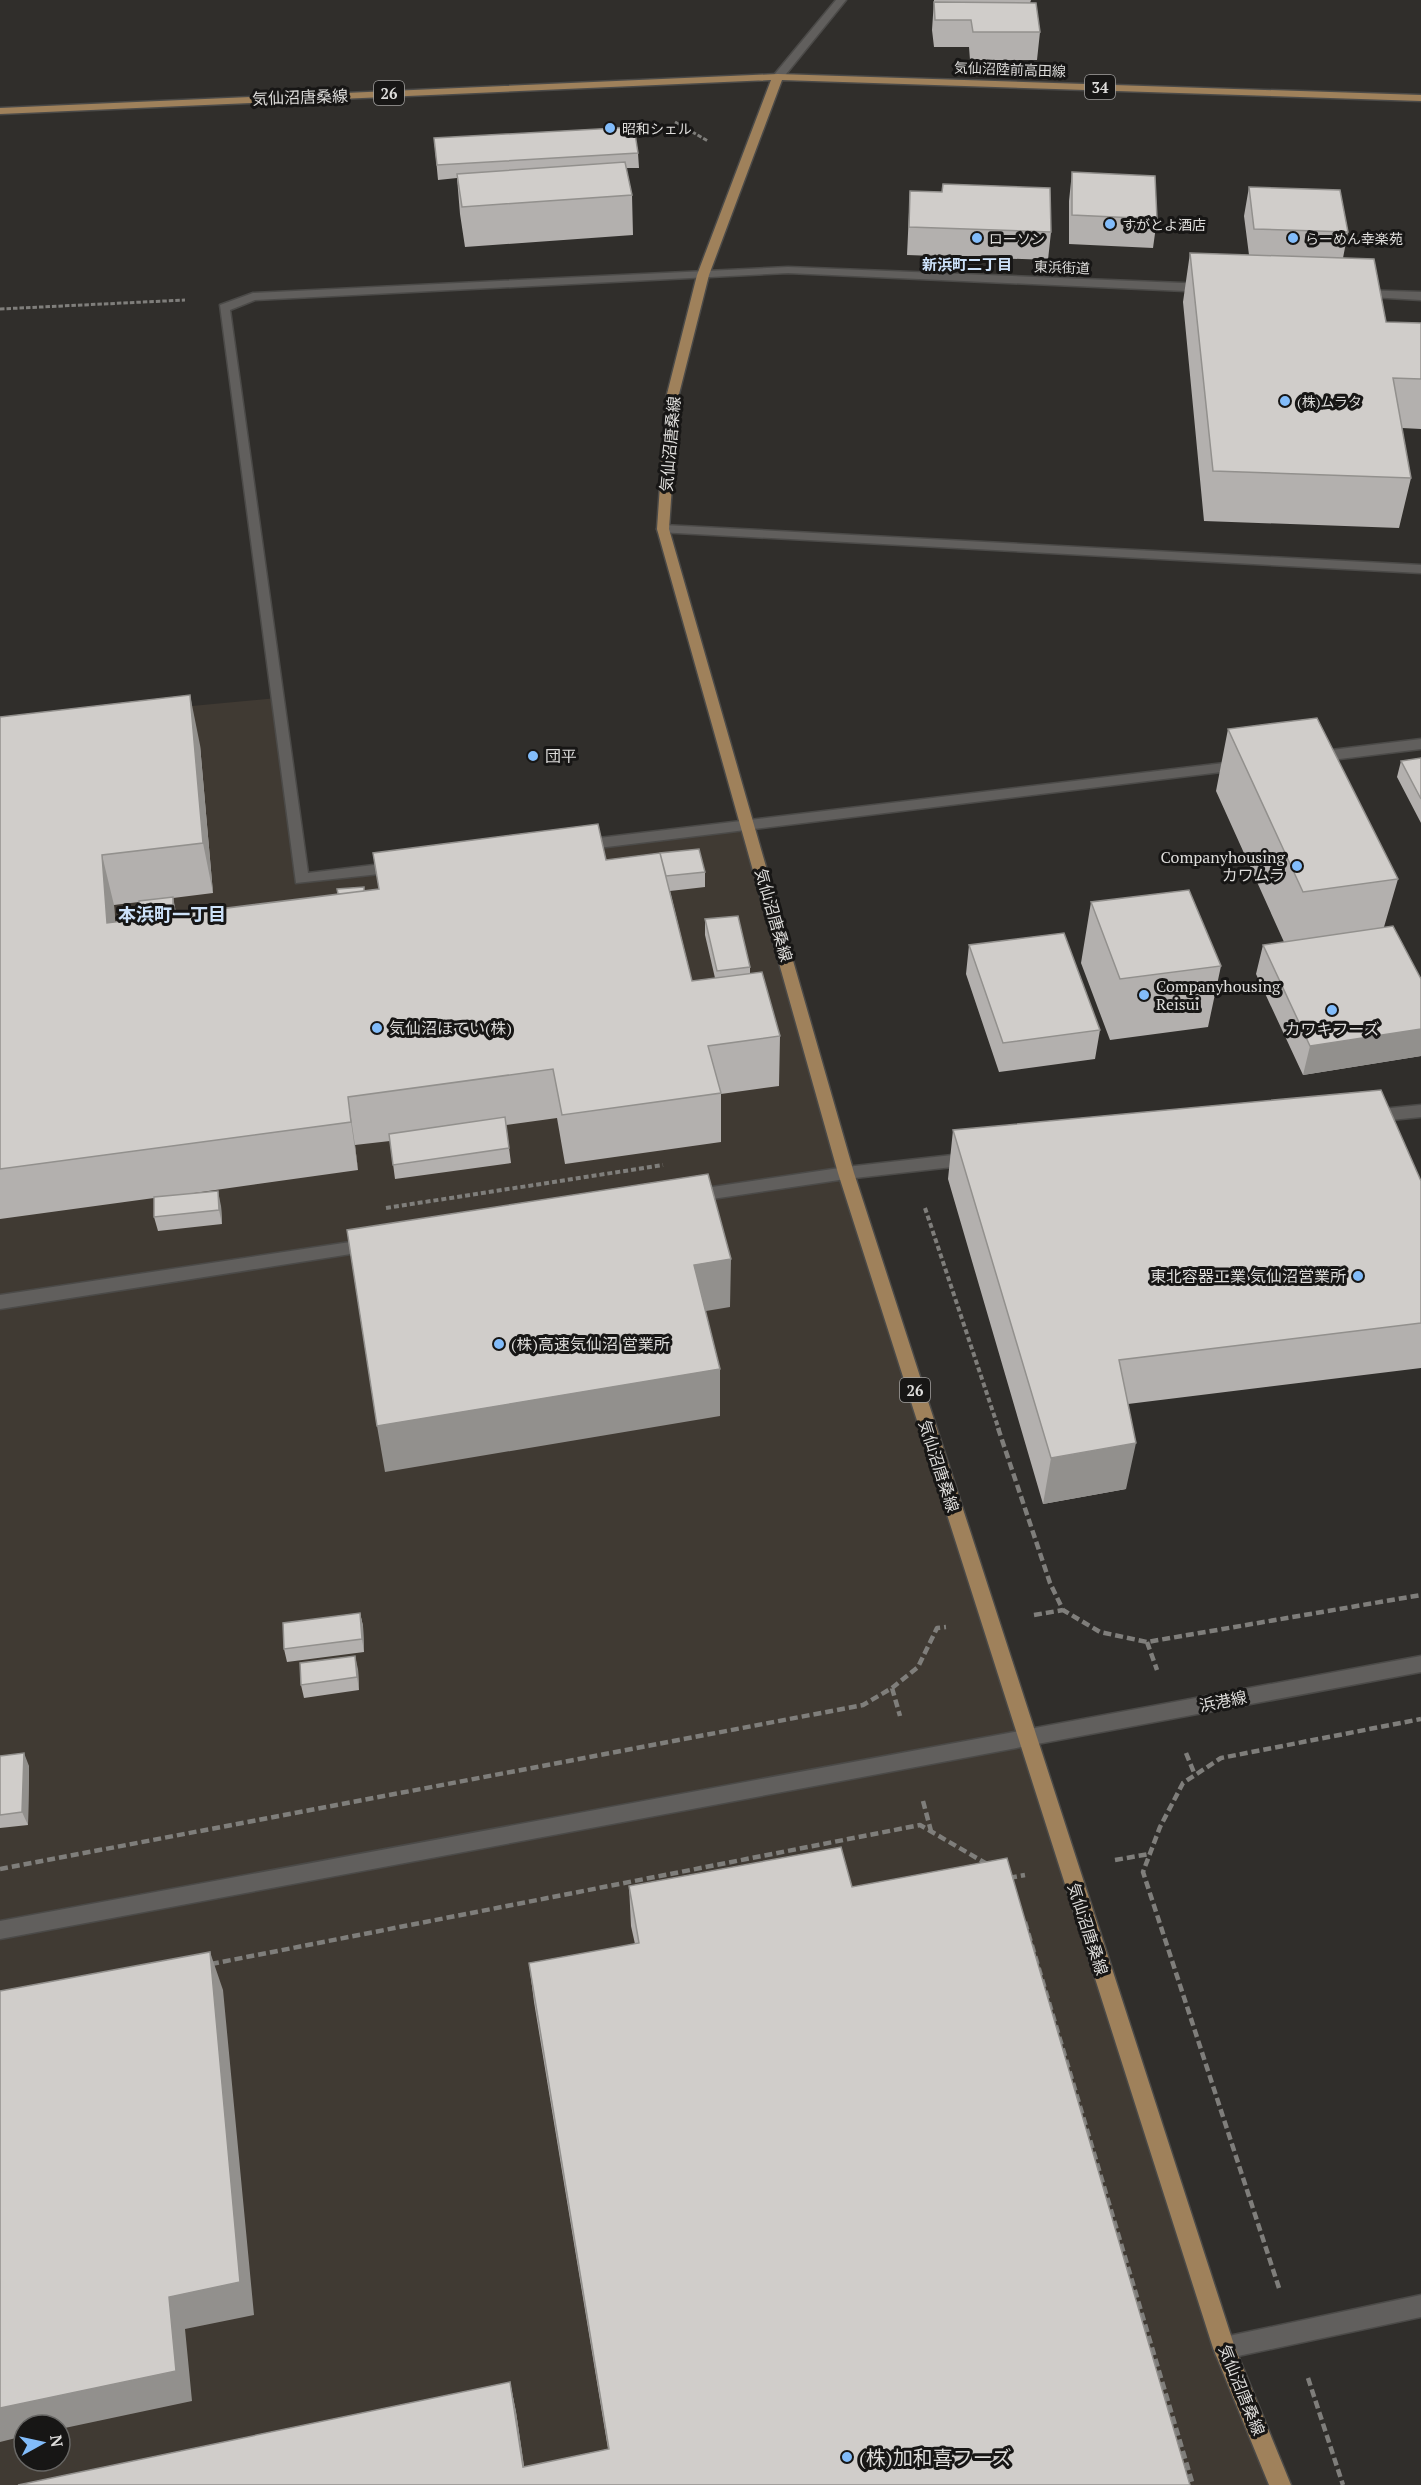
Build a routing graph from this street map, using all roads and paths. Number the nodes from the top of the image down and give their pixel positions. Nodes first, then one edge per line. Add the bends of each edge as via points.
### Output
1 (841, 0) edge
2 (778, 77) junction
3 (1421, 98) edge
4 (0, 111) edge
5 (703, 275) junction
6 (1218, 288) edge
7 (1349, 294) edge
8 (1421, 296) edge
9 (253, 297) junction
10 (0, 309) edge
11 (663, 529) junction
12 (1421, 569) edge
13 (1421, 744) edge
14 (1303, 758) edge
15 (1256, 764) edge
16 (749, 825) junction
17 (572, 846) edge
18 (407, 866) edge
19 (1421, 1111) edge
20 (1351, 1118) edge
21 (987, 1158) edge
22 (671, 1164) dead end
23 (846, 1173) junction
24 (670, 1200) edge
25 (923, 1204) dead end
26 (377, 1209) dead end
27 (388, 1242) edge
28 (0, 1302) edge
29 (1421, 1596) edge
30 (937, 1628) dead end
31 (1421, 1664) edge
32 (1421, 1719) edge
33 (1026, 1739) junction
34 (992, 1867) edge
35 (0, 1869) edge
36 (1000, 1873) edge
37 (1013, 1887) edge
38 (1024, 1918) edge
39 (0, 1930) edge
40 (210, 1964) edge
41 (1261, 2235) dead end
42 (1421, 2306) edge
43 (1224, 2348) junction
44 (1193, 2485) edge
45 (1280, 2485) edge

1 - 2 street
2 - 3 main road, 気仙沼陸前高田線 / 34
2 - 4 main road, 気仙沼唐桑線 / 26
2 - 5 main road, 気仙沼唐桑線 / 26
5 - 6 street, 東浜街道 via 788,270
5 - 9 street, 東浜街道
5 - 11 main road, 気仙沼唐桑線 / 26 via 672,398
7 - 8 street
9 - 10 path
9 - 18 street, 東浜街道 via 224,308 301,879
11 - 12 street
11 - 16 main road, 気仙沼唐桑線 / 26
13 - 14 street
15 - 16 street
16 - 17 street
16 - 23 main road, 気仙沼唐桑線 / 26
19 - 20 street
21 - 23 street
22 - 26 path
23 - 24 street
23 - 33 main road, 気仙沼唐桑線 / 26
25 - 29 path via 1050,1583 1063,1610 1100,1632 1147,1642
27 - 28 street
30 - 35 path via 918,1667 863,1705
31 - 33 street, 浜港線
32 - 41 path via 1221,1758 1183,1783 1143,1872
33 - 39 street, 浜港線
33 - 43 main road, 気仙沼唐桑線 / 26
34 - 40 path via 920,1825
36 - 37 path via 1009,1878
38 - 44 path
42 - 43 street
43 - 45 main road, 気仙沼唐桑線 / 26

